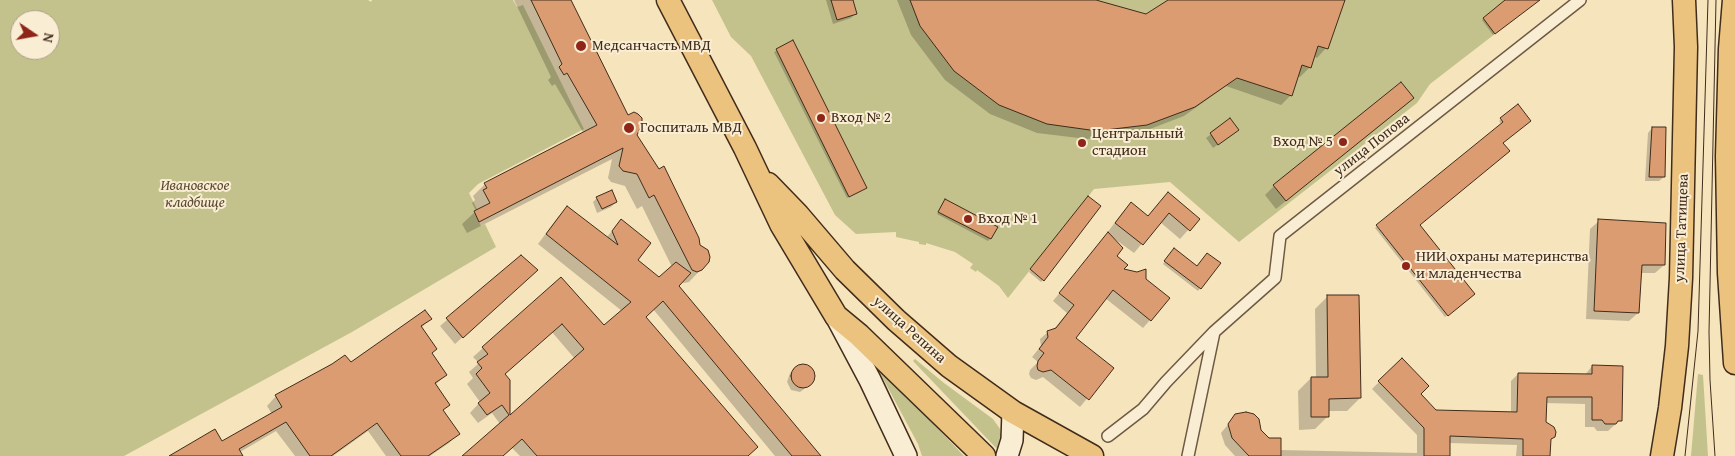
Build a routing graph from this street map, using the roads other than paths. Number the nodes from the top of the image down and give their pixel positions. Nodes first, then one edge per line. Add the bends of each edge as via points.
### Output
1 (668, 0) edge
2 (1580, 0) edge
3 (1684, 0) edge
4 (1734, 0) edge
5 (754, 169) junction
6 (836, 316) junction
7 (1214, 332) junction
8 (1735, 363) edge
9 (1013, 412) junction
10 (1108, 436) dead end
11 (906, 456) edge
12 (984, 456) edge
13 (1007, 456) edge
14 (1092, 456) edge
15 (1188, 456) edge
16 (1662, 456) edge

1 - 5 main road, улица Репина
2 - 7 street, улица Попова via 1280,236 1275,278
3 - 16 main road, улица Татищева via 1686,47 1681,278 1677,346
4 - 8 main road via 1727,156 1729,273
5 - 6 main road, улица Репина via 781,224
5 - 9 main road, улица Репина via 845,270 896,320 949,366
6 - 11 main road, улица Репина
6 - 12 main road, улица Репина
7 - 10 street, улица Попова via 1143,409
7 - 15 street
9 - 13 main road via 1012,440
9 - 14 main road, улица Репина

